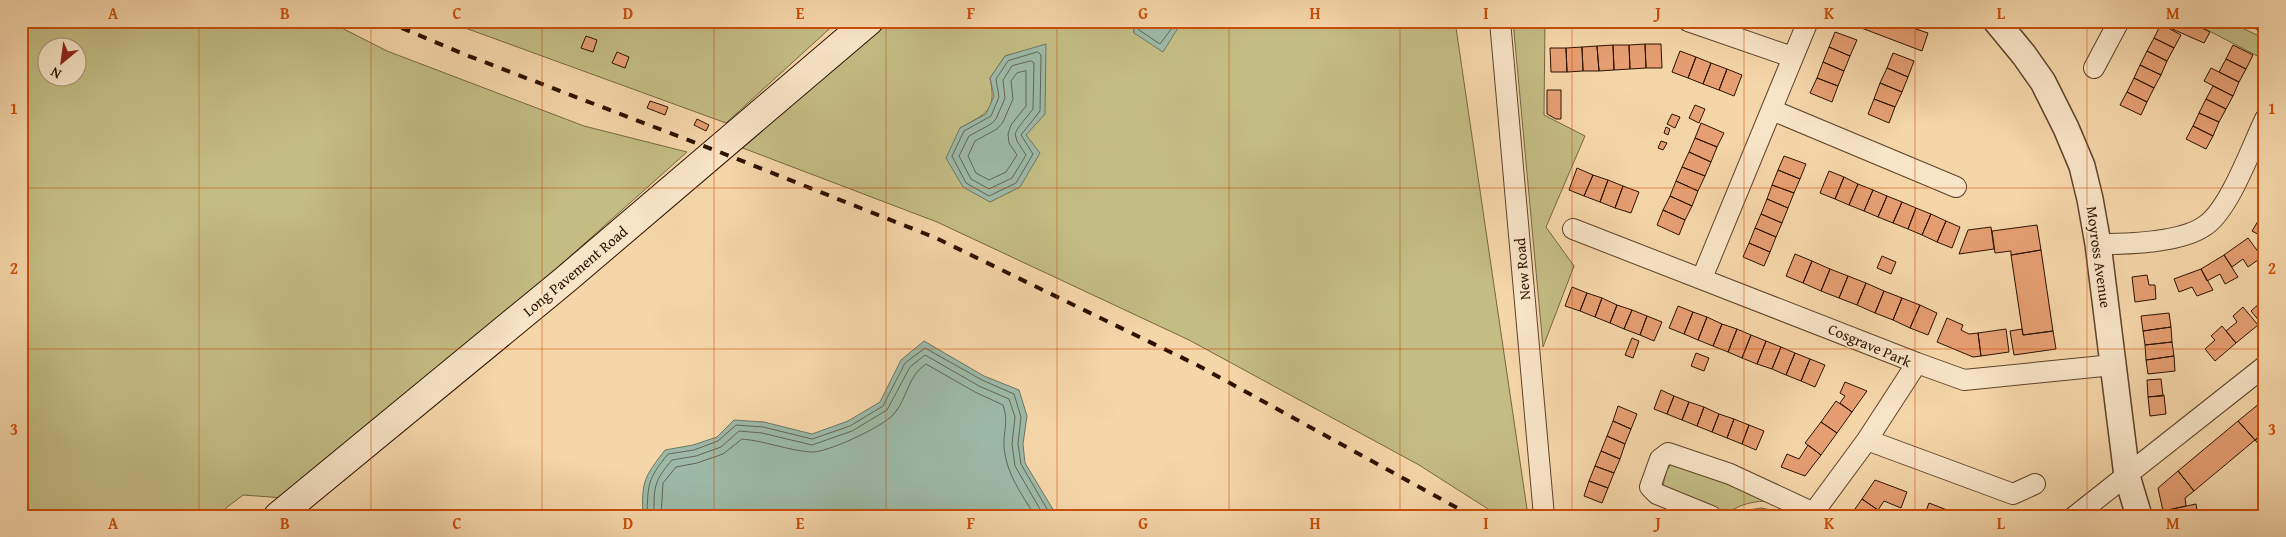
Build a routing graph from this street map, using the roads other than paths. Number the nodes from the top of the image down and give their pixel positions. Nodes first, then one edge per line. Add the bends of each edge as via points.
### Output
1 (869, 21) edge
2 (1500, 21) edge
3 (1688, 21) edge
4 (1808, 21) edge
5 (1996, 21) edge
6 (2119, 21) edge
7 (1792, 57) junction
8 (2094, 68) dead end
9 (1772, 110) junction
10 (2265, 119) edge
11 (1956, 187) dead end
12 (1572, 229) dead end
13 (2098, 244) junction
14 (1702, 278) junction
15 (1917, 363) junction
16 (2114, 365) junction
17 (2265, 366) edge
18 (1867, 440) junction
19 (2127, 476) junction
20 (2035, 484) dead end
21 (1812, 514) edge
22 (278, 516) edge
23 (1544, 516) edge
24 (1711, 516) edge
25 (2075, 516) edge
26 (2139, 516) edge

1 - 22 main road, Long Pavement Road via 565,280
2 - 23 street, New Road
3 - 7 street
4 - 7 street
5 - 13 street, Moyross Avenue via 2043,82 2066,128 2082,166
6 - 8 street
7 - 9 street
9 - 11 street
9 - 14 street
10 - 13 street via 2226,201 2207,225 2178,237
12 - 14 street, Cosgrave Park
13 - 16 street, Moyross Avenue
14 - 15 street, Cosgrave Park
15 - 16 street via 1964,380
15 - 18 street, Cosgrave Park
16 - 19 street, Moyross Avenue
17 - 19 street
18 - 20 street via 2013,494
18 - 21 street, Cosgrave Park
19 - 25 street
19 - 26 street, Moyross Avenue
21 - 24 street via 1730,474 1668,453 1660,459 1650,487 1657,494

